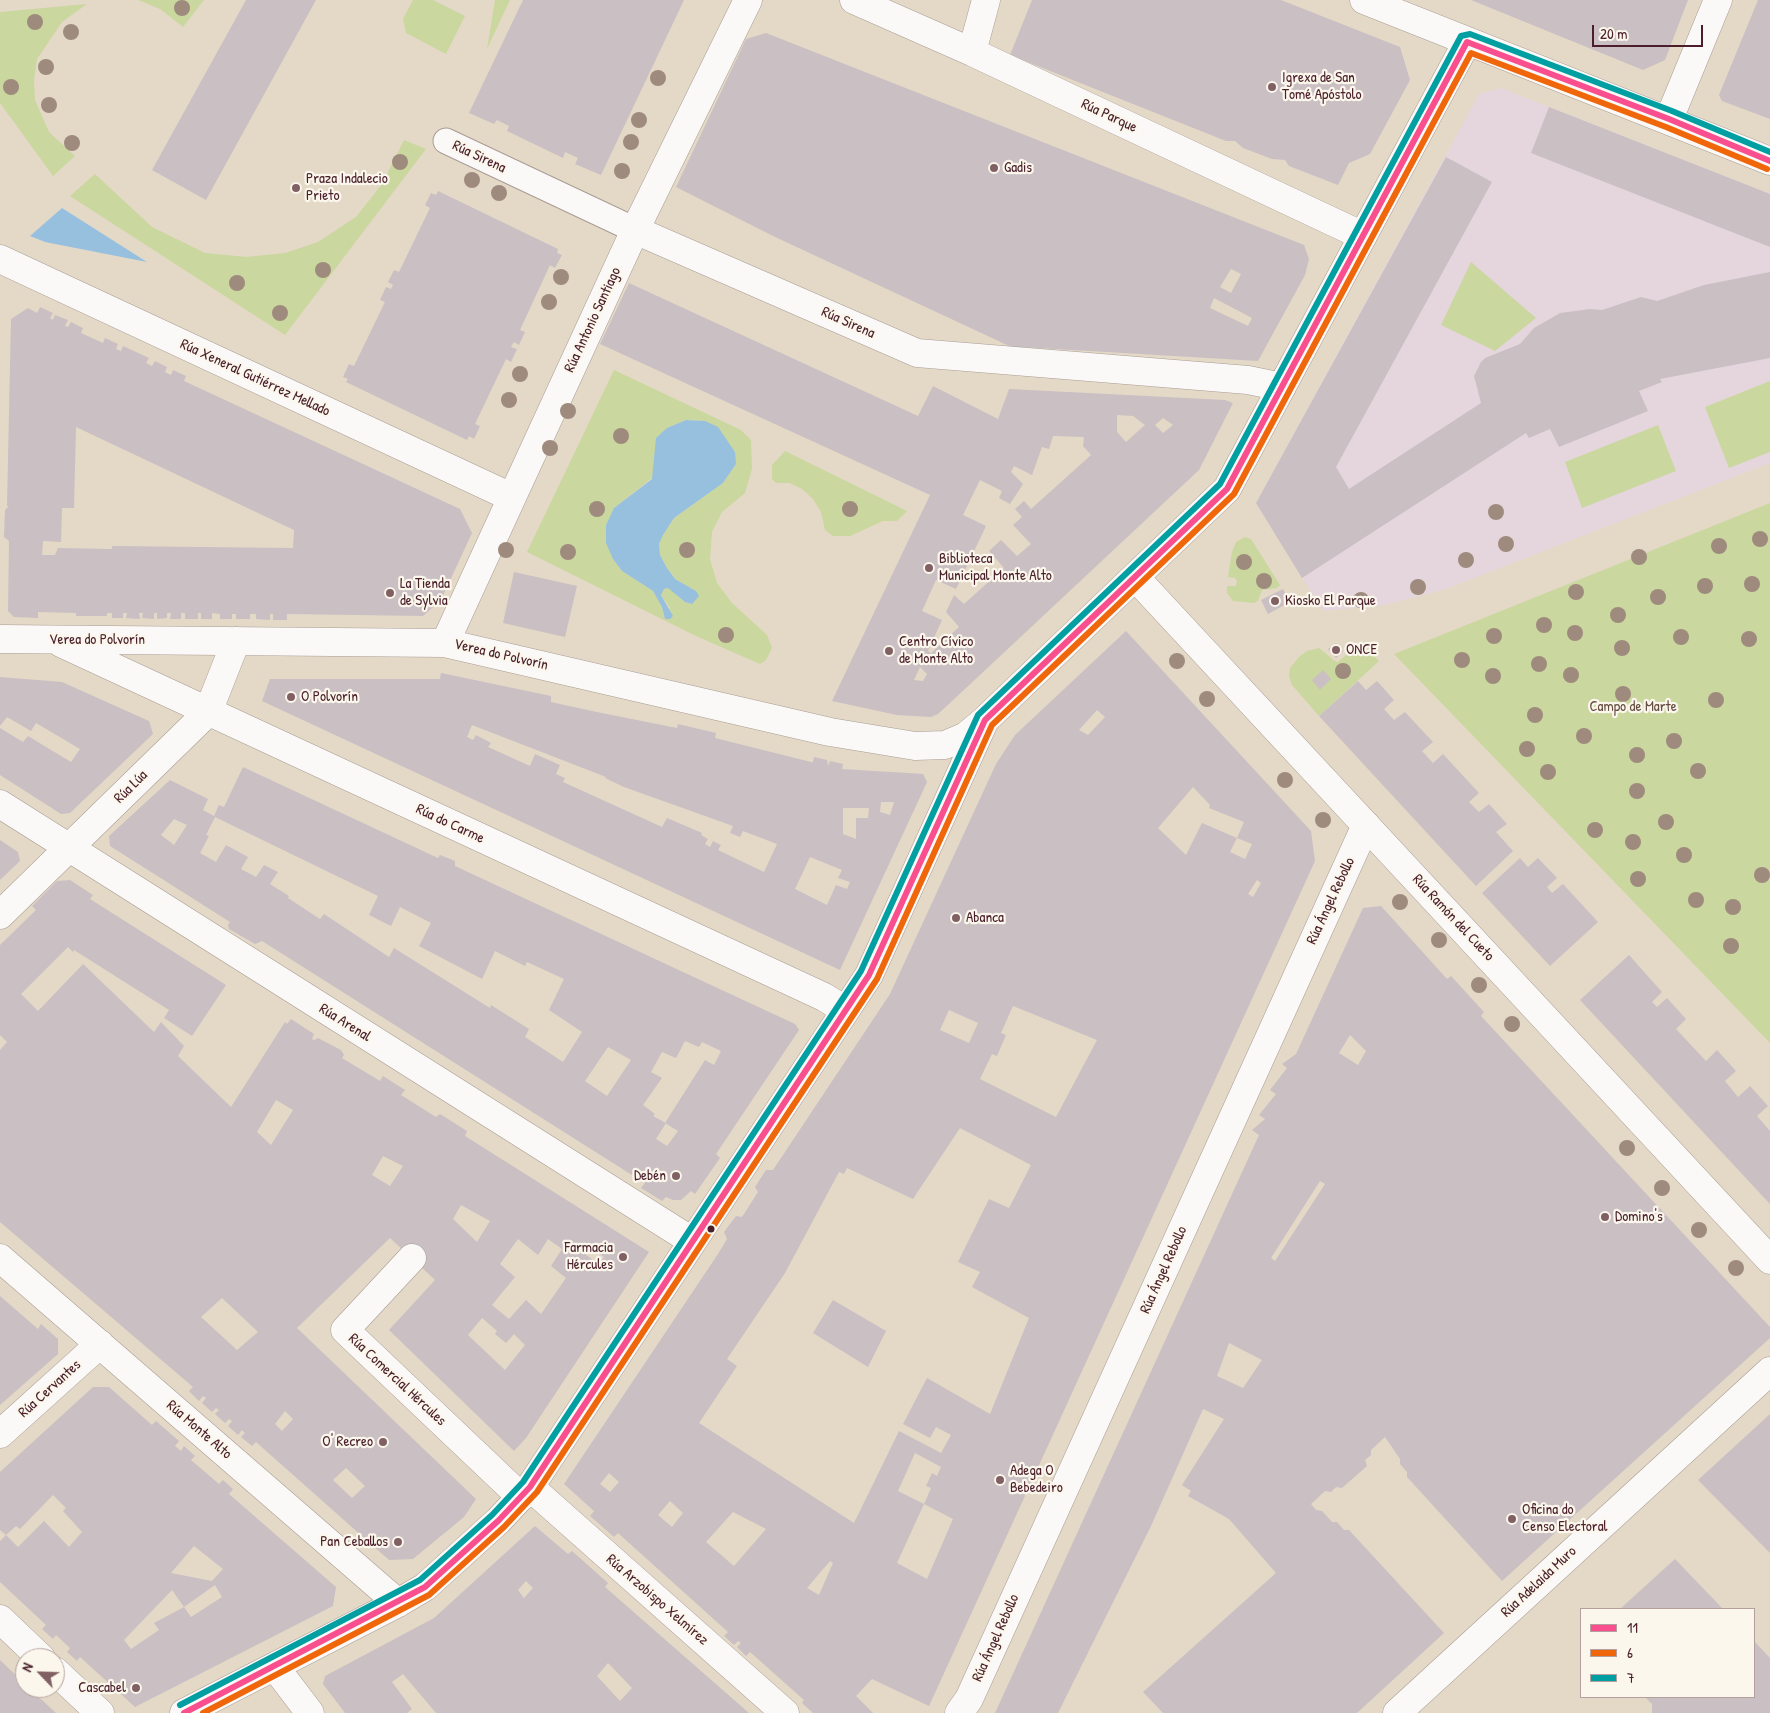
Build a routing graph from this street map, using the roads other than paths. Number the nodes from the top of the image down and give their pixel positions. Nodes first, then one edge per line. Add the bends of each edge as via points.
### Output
1 (748, 0) edge
2 (854, 0) edge
3 (986, 0) edge
4 (1364, 0) edge
5 (1718, 0) edge
6 (1467, 42) junction
7 (972, 52) junction
8 (1668, 119) junction
9 (446, 141) dead end
10 (1770, 161) edge
11 (635, 230) junction
12 (1363, 236) junction
13 (0, 259) edge
14 (1282, 387) junction
15 (511, 497) junction
16 (1135, 577) junction
17 (0, 639) edge
18 (54, 640) junction
19 (236, 641) junction
20 (445, 643) junction
21 (208, 712) junction
22 (986, 720) junction
23 (0, 804) edge
24 (1366, 825) junction
25 (69, 848) junction
26 (0, 915) edge
27 (845, 1010) junction
28 (692, 1241) junction
29 (0, 1258) edge
30 (412, 1258) dead end
31 (1770, 1260) edge
32 (100, 1344) junction
33 (1770, 1370) edge
34 (0, 1434) edge
35 (525, 1492) junction
36 (398, 1603) junction
37 (0, 1619) edge
38 (30, 1648) edge
39 (275, 1667) junction
40 (65, 1680) edge
41 (100, 1713) edge
42 (184, 1713) edge
43 (310, 1713) edge
44 (785, 1713) edge
45 (959, 1713) edge
46 (1397, 1713) edge

1 - 11 street, Rúa Antonio Santiago
2 - 7 street, Rúa Parque
3 - 7 street
4 - 6 street
5 - 8 street
6 - 8 street
6 - 12 street, Verea do Polvorín
7 - 12 street, Rúa Parque
8 - 10 street
9 - 11 street, Rúa Sirena
11 - 14 street, Rúa Sirena via 917,353 1248,380
11 - 15 street, Rúa Antonio Santiago
12 - 14 street, Verea do Polvorín
13 - 15 street, Rúa Xeneral Gutiérrez Mellado
14 - 16 street, Verea do Polvorín via 1227,489
15 - 20 street, Rúa Antonio Santiago
16 - 22 street, Verea do Polvorín
16 - 24 street, Rúa Ramón del Cueto
17 - 18 street, Verea do Polvorín
18 - 19 street, Verea do Polvorín
18 - 21 street, Rúa do Carme
19 - 20 street, Verea do Polvorín
19 - 21 street, Rúa Lúa
20 - 22 street, Verea do Polvorín via 830,732 915,746 945,746 966,736
21 - 25 street, Rúa Lúa
21 - 27 street, Rúa do Carme via 824,997
22 - 27 street via 869,974
23 - 25 street, Rúa Arenal
24 - 31 street, Rúa Ramón del Cueto
24 - 45 street, Rúa Ángel Rebollo via 969,1699
25 - 26 street, Rúa Lúa
25 - 28 street, Rúa Arenal
27 - 28 street
28 - 35 street
29 - 32 street, Rúa Monte Alto
30 - 35 street, Rúa Comercial Hércules via 345,1330
32 - 34 street, Rúa Cervantes
32 - 36 street, Rúa Monte Alto
33 - 46 street, Rúa Adelaida Muro
35 - 36 street via 425,1587
35 - 44 street, Rúa Arzobispo Xelmírez
36 - 39 street
37 - 38 street
39 - 42 street
39 - 43 street
40 - 41 street

